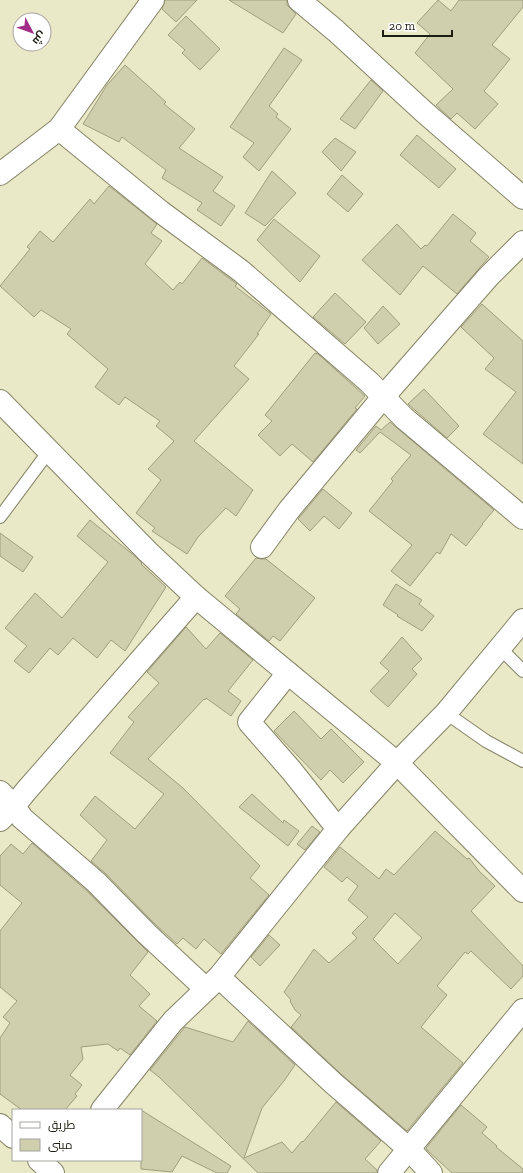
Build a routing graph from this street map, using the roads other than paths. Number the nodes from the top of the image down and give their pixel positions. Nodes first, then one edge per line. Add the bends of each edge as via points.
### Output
1 (153, 0) edge
2 (300, 0) edge
3 (59, 129) junction
4 (0, 174) edge
5 (523, 198) edge
6 (523, 242) edge
7 (384, 396) junction
8 (0, 401) edge
9 (49, 451) junction
10 (0, 517) edge
11 (523, 518) edge
12 (262, 546) dead end
13 (196, 597) junction
14 (523, 620) edge
15 (500, 648) junction
16 (523, 671) edge
17 (288, 673) junction
18 (446, 713) junction
19 (523, 761) edge
20 (397, 763) junction
21 (5, 806) edge
22 (338, 829) junction
23 (523, 891) edge
24 (213, 983) junction
25 (523, 1010) edge
26 (103, 1109) edge
27 (0, 1125) edge
28 (12, 1136) edge
29 (409, 1149) junction
30 (40, 1161) edge
31 (62, 1161) edge
32 (53, 1173) edge
33 (389, 1173) edge
34 (431, 1173) edge

1 - 3 street
2 - 5 street
3 - 4 street
3 - 7 street via 161,212 241,271
6 - 7 street via 488,277
7 - 11 street via 404,418
7 - 12 street via 288,510
8 - 9 street
9 - 10 lane
9 - 13 street
13 - 17 street
13 - 21 street via 26,791
14 - 15 street
15 - 16 lane
15 - 18 street
17 - 20 street
17 - 22 street via 249,722
18 - 19 lane via 486,741
18 - 20 street
20 - 22 street
20 - 23 street
21 - 24 street via 96,882 147,934
22 - 24 street
24 - 26 street via 173,1021
24 - 29 street
25 - 29 street
27 - 28 street
29 - 33 street
29 - 34 street
30 - 32 street
31 - 32 street

